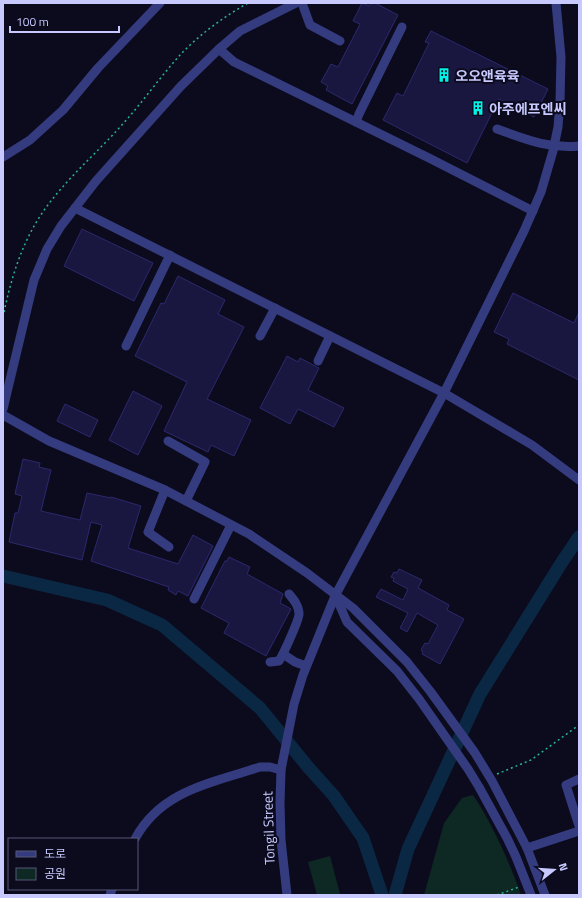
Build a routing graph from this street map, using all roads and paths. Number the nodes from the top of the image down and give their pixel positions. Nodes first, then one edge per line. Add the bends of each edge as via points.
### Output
1 (160, 3) edge
2 (248, 3) edge
3 (296, 3) edge
4 (302, 3) edge
5 (556, 3) edge
6 (402, 27) dead end
7 (340, 41) dead end
8 (218, 49) junction
9 (356, 122) junction
10 (497, 129) dead end
11 (554, 146) junction
12 (579, 146) edge
13 (3, 157) edge
14 (75, 208) junction
15 (533, 211) junction
16 (170, 255) junction
17 (275, 308) junction
18 (3, 317) edge
19 (260, 336) dead end
20 (330, 336) junction
21 (126, 346) dead end
22 (318, 361) dead end
23 (444, 393) junction
24 (3, 409) edge
25 (3, 415) edge
26 (168, 441) dead end
27 (579, 480) edge
28 (165, 490) junction
29 (186, 501) junction
30 (231, 525) junction
31 (169, 547) dead end
32 (289, 594) dead end
33 (335, 596) junction
34 (194, 599) dead end
35 (283, 654) junction
36 (270, 662) dead end
37 (306, 666) junction
38 (579, 725) edge
39 (281, 770) junction
40 (497, 774) dead end
41 (579, 779) edge
42 (579, 826) edge
43 (579, 831) edge
44 (136, 838) edge
45 (527, 848) junction
46 (527, 884) junction
47 (287, 895) edge
48 (497, 895) edge
49 (531, 895) edge
50 (545, 895) edge

1 - 13 street via 98,68 63,110 30,140
2 - 18 path via 212,26 182,53 122,126 49,202 22,250 10,284
3 - 8 street via 240,31
4 - 7 street via 310,24
5 - 11 street, Tongil Street via 561,79
6 - 9 street
8 - 9 street via 234,62
8 - 14 street via 181,86
9 - 15 street
10 - 11 street via 539,144
11 - 12 street
11 - 15 street, Tongil Street
14 - 16 street
14 - 24 street via 47,248 34,280
15 - 23 street, Tongil Street
16 - 17 street
16 - 21 street
17 - 19 street
17 - 20 street
20 - 22 street
20 - 23 street
23 - 27 street via 526,441
23 - 33 street, Tongil Street
25 - 28 street via 49,441
26 - 29 street via 205,462
28 - 29 street
28 - 31 street via 148,532
29 - 30 street
30 - 33 street via 250,534 307,573
30 - 34 street
32 - 35 street via 299,615
33 - 37 street, Tongil Street
33 - 45 street via 353,608 407,662 454,723 492,781
33 - 46 street via 347,622 397,670 468,769 507,838
35 - 36 street via 279,661
35 - 37 street
37 - 39 street, Tongil Street via 294,704
38 - 40 path via 531,760
39 - 44 street via 260,767 187,791 167,802 144,825
39 - 47 street, Tongil Street via 281,840
41 - 42 street via 566,785
43 - 45 street
45 - 50 street
46 - 48 path
46 - 49 street

